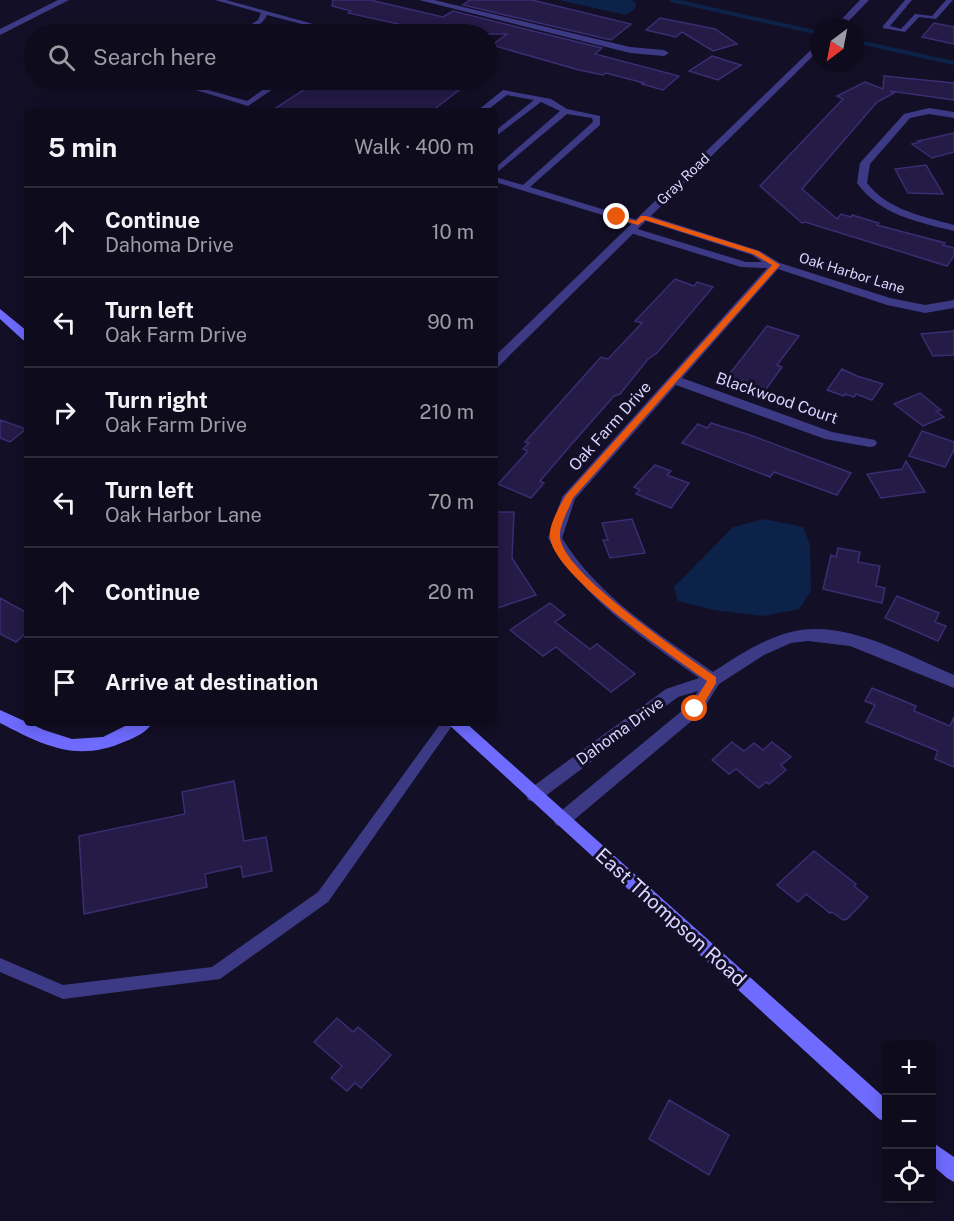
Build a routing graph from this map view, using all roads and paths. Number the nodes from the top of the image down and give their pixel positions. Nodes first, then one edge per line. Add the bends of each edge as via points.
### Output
1 (65, 0) edge
2 (218, 0) edge
3 (423, 0) edge
4 (865, 0) edge
5 (909, 0) edge
6 (950, 0) edge
7 (900, 11) junction
8 (265, 12) junction
9 (917, 15) junction
10 (847, 18) edge
11 (256, 24) edge
12 (309, 24) edge
13 (0, 32) edge
14 (664, 53) dead end
15 (810, 54) edge
16 (201, 90) edge
17 (268, 90) edge
18 (544, 100) junction
19 (485, 108) edge
20 (565, 111) junction
21 (954, 115) edge
22 (498, 133) edge
23 (498, 169) edge
24 (498, 180) edge
25 (524, 188) junction
26 (638, 223) junction
27 (954, 228) edge
28 (776, 265) junction
29 (954, 304) edge
30 (0, 313) edge
31 (24, 334) edge
32 (498, 360) edge
33 (674, 380) junction
34 (870, 443) dead end
35 (713, 680) junction
36 (954, 682) edge
37 (0, 716) edge
38 (140, 726) edge
39 (446, 726) edge
40 (458, 726) edge
41 (534, 795) junction
42 (562, 820) junction
43 (0, 965) edge
44 (882, 1108) edge
45 (936, 1155) edge
46 (954, 1171) edge

1 - 13 street
2 - 8 lane
3 - 14 street via 630,50
4 - 10 street
5 - 7 lane
6 - 9 lane via 934,18
7 - 9 lane
7 - 9 lane via 885,27 903,31
8 - 11 lane
8 - 12 lane
15 - 26 street, Gray Road
16 - 17 lane via 248,104
18 - 19 lane via 506,92
18 - 20 lane
18 - 22 lane
20 - 23 lane
20 - 25 lane via 596,116 597,123
21 - 27 street via 929,111 907,116 865,163 862,183 885,206
24 - 25 lane
25 - 26 lane
26 - 28 street, Oak Harbor Lane via 756,253
26 - 28 street, Oak Harbor Lane via 745,265
26 - 32 street, Gray Road
28 - 29 street, Oak Harbor Lane via 887,302 925,309
28 - 33 street, Oak Farm Drive
30 - 31 main road
33 - 34 street, Blackwood Court via 830,436
33 - 35 street, Oak Farm Drive via 569,497 555,538 580,576 631,621
35 - 36 street, Dahoma Drive via 765,647 809,635 832,636 872,648
35 - 41 street, Dahoma Drive via 672,693
35 - 42 street, Dahoma Drive via 695,709
37 - 38 main road via 69,747 93,747
39 - 43 lane via 323,897 215,974 63,992
40 - 41 main road, East Thompson Road
41 - 42 main road, East Thompson Road
42 - 44 main road, East Thompson Road
45 - 46 main road

